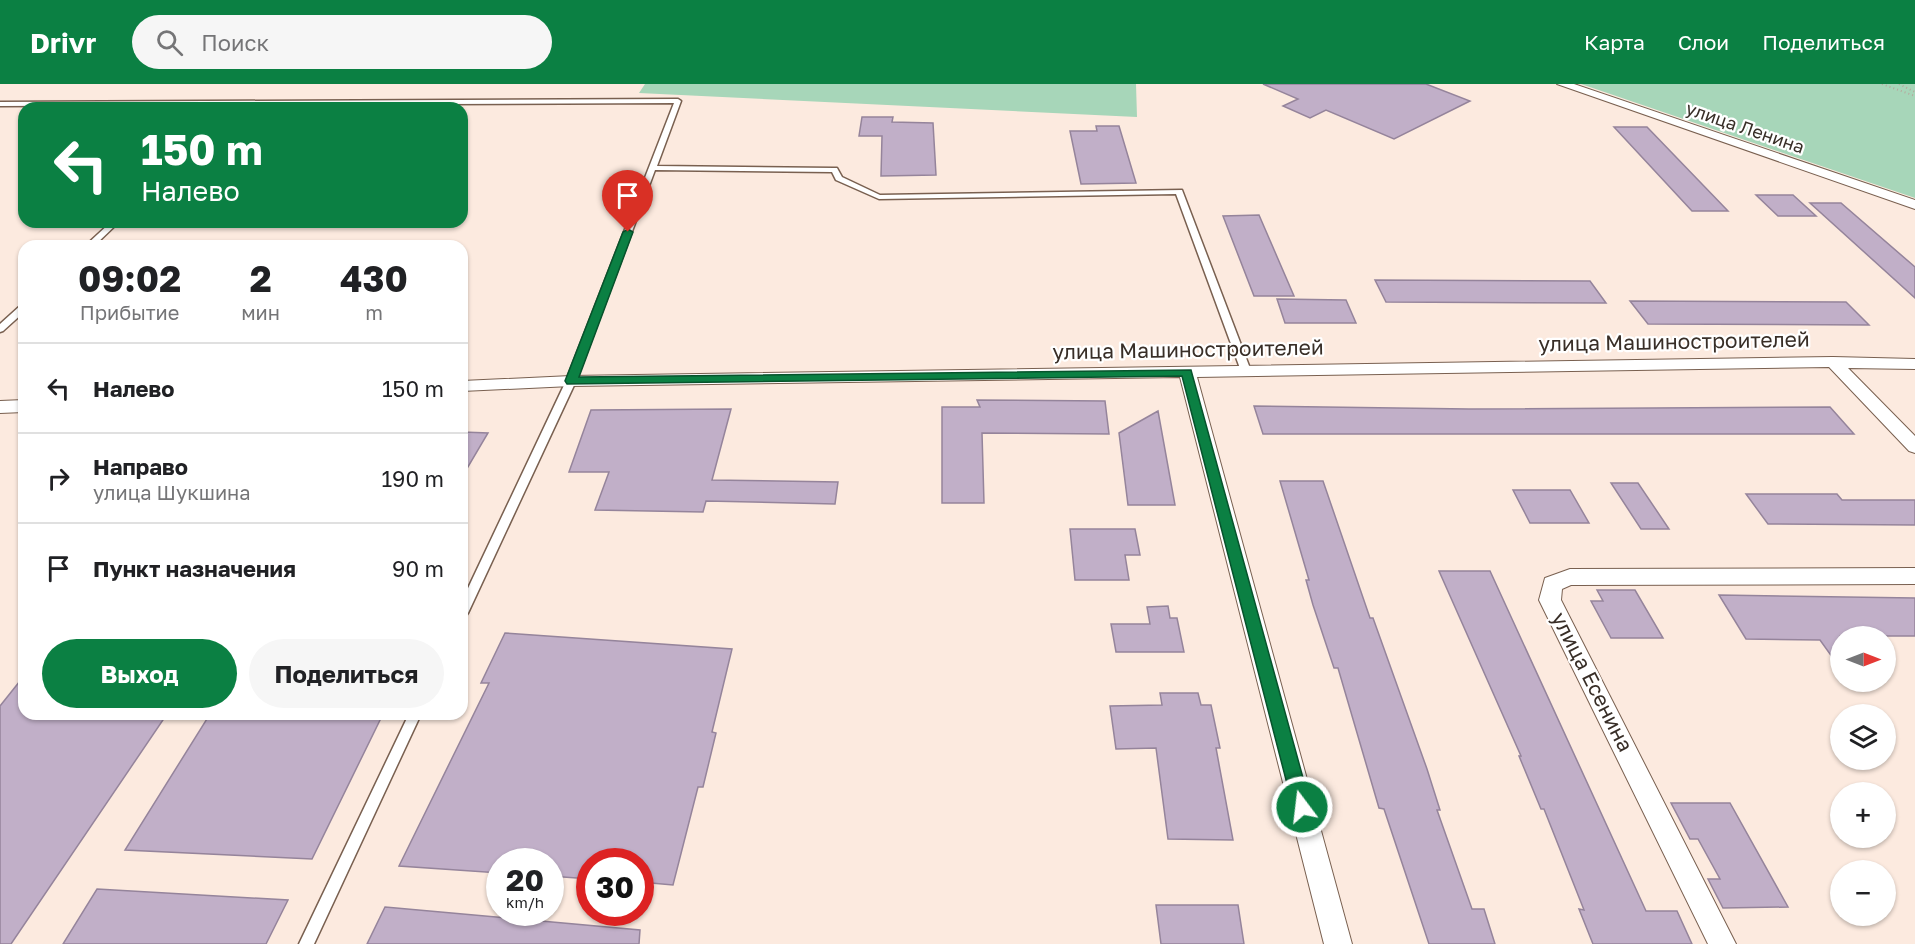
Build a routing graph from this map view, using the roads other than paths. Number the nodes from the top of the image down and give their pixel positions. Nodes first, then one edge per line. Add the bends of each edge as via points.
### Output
1 (1563, 84) edge
2 (243, 102) edge
3 (0, 104) edge
4 (18, 104) edge
5 (653, 168) junction
6 (1915, 205) edge
7 (108, 228) edge
8 (96, 240) edge
9 (18, 312) edge
10 (0, 329) edge
11 (1833, 362) junction
12 (1915, 364) edge
13 (1246, 371) junction
14 (1187, 372) junction
15 (571, 381) junction
16 (468, 386) edge
17 (18, 406) edge
18 (0, 407) edge
19 (1915, 447) edge
20 (1915, 576) edge
21 (468, 600) edge
22 (412, 720) edge
23 (306, 944) edge
24 (1338, 944) edge
25 (1722, 944) edge

1 - 6 street, улица Ленина
2 - 5 lane via 678,101
3 - 4 lane
5 - 13 lane via 834,171 839,178 879,197 1179,192
5 - 15 lane
7 - 8 lane
9 - 10 lane
11 - 12 street, улица Машиностроителей
11 - 13 street, улица Машиностроителей
11 - 19 street
13 - 14 street, улица Машиностроителей
14 - 15 street, улица Машиностроителей
14 - 24 street
15 - 16 street, улица Машиностроителей
15 - 21 lane
17 - 18 street
20 - 25 street, улица Есенина via 1570,577 1552,584 1550,600
22 - 23 lane

